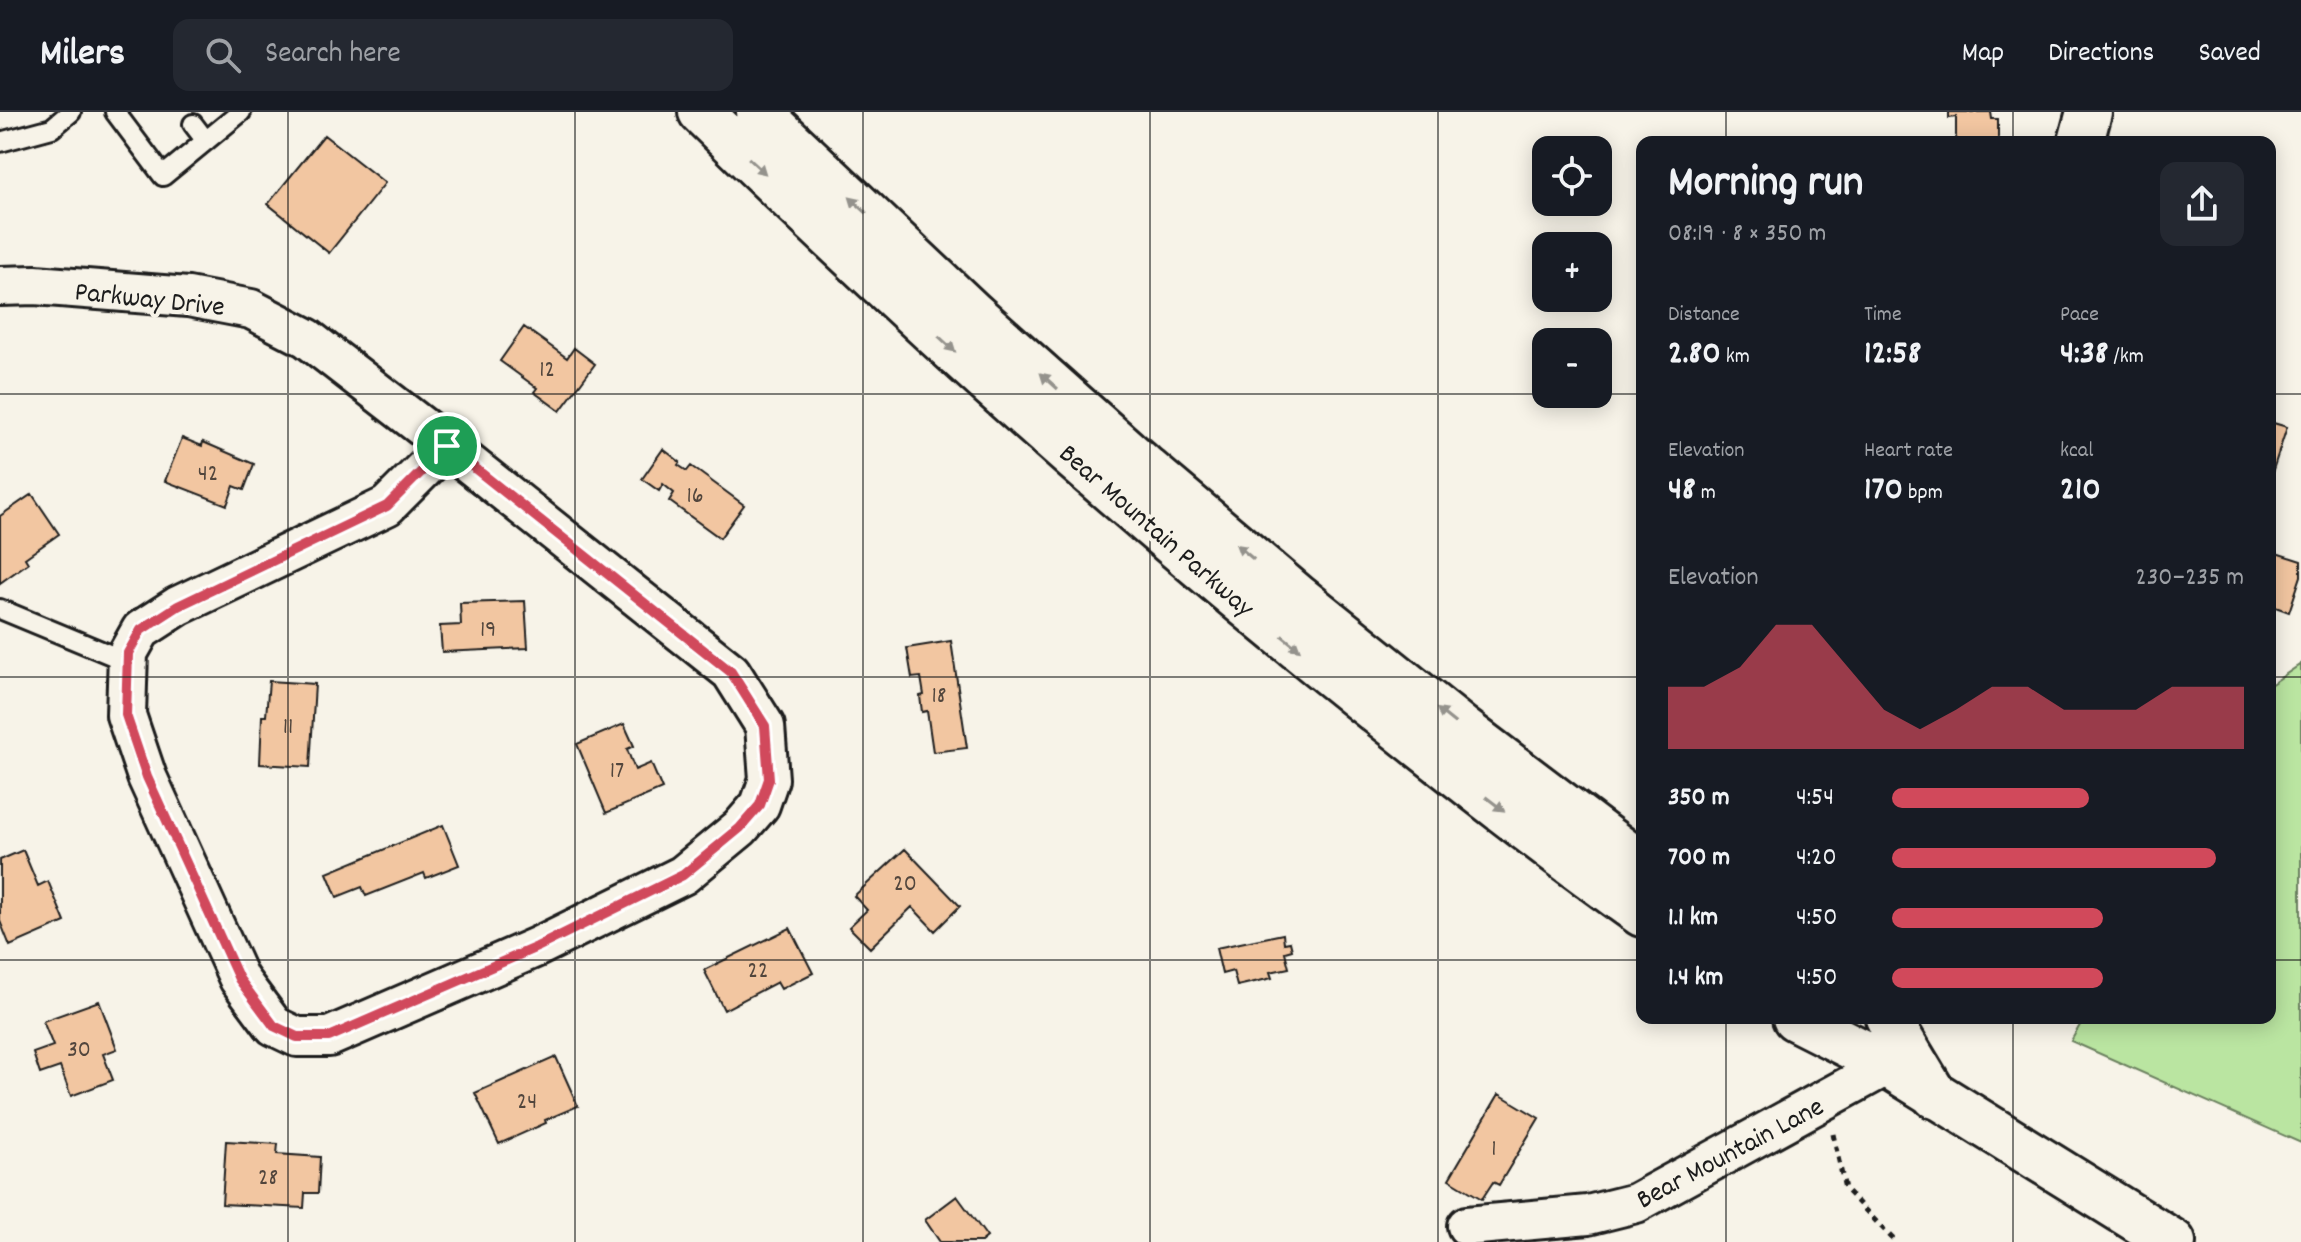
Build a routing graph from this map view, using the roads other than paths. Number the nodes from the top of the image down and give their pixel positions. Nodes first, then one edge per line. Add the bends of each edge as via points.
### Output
1 (71, 112) edge
2 (115, 112) edge
3 (241, 112) edge
4 (701, 112) edge
5 (759, 112) edge
6 (2089, 112) edge
7 (193, 124) dead end
8 (2083, 136) edge
9 (206, 141) junction
10 (0, 142) edge
11 (0, 286) edge
12 (447, 446) junction
13 (0, 609) edge
14 (128, 662) junction
15 (1636, 860) edge
16 (1636, 909) edge
17 (1807, 1024) edge
18 (1846, 1024) edge
19 (1892, 1024) edge
20 (1888, 1065) junction
21 (1935, 1096) junction
22 (1467, 1226) dead end
23 (2173, 1242) edge

1 - 10 lane via 52,128
2 - 9 lane via 163,176
3 - 9 lane
4 -> 16 main road, Bear Mountain Parkway via 1117,497 1425,750
15 -> 5 main road, Bear Mountain Parkway via 1436,708 1143,466
6 - 8 main road
7 - 9 lane
11 - 12 street, Parkway Drive via 188,297 251,309 307,338
12 - 14 street, Parkway Drive via 387,506 178,606 141,630
12 - 14 street, Parkway Drive via 731,672 765,726 769,779 760,805 683,875 537,947 329,1037 297,1037 274,1026 239,979 147,777 126,715
13 - 14 lane
17 - 20 main road
18 - 20 main road
19 - 21 main road
20 - 21 main road
20 - 22 street, Bear Mountain Lane via 1636,1203 1588,1215
21 - 23 main road

